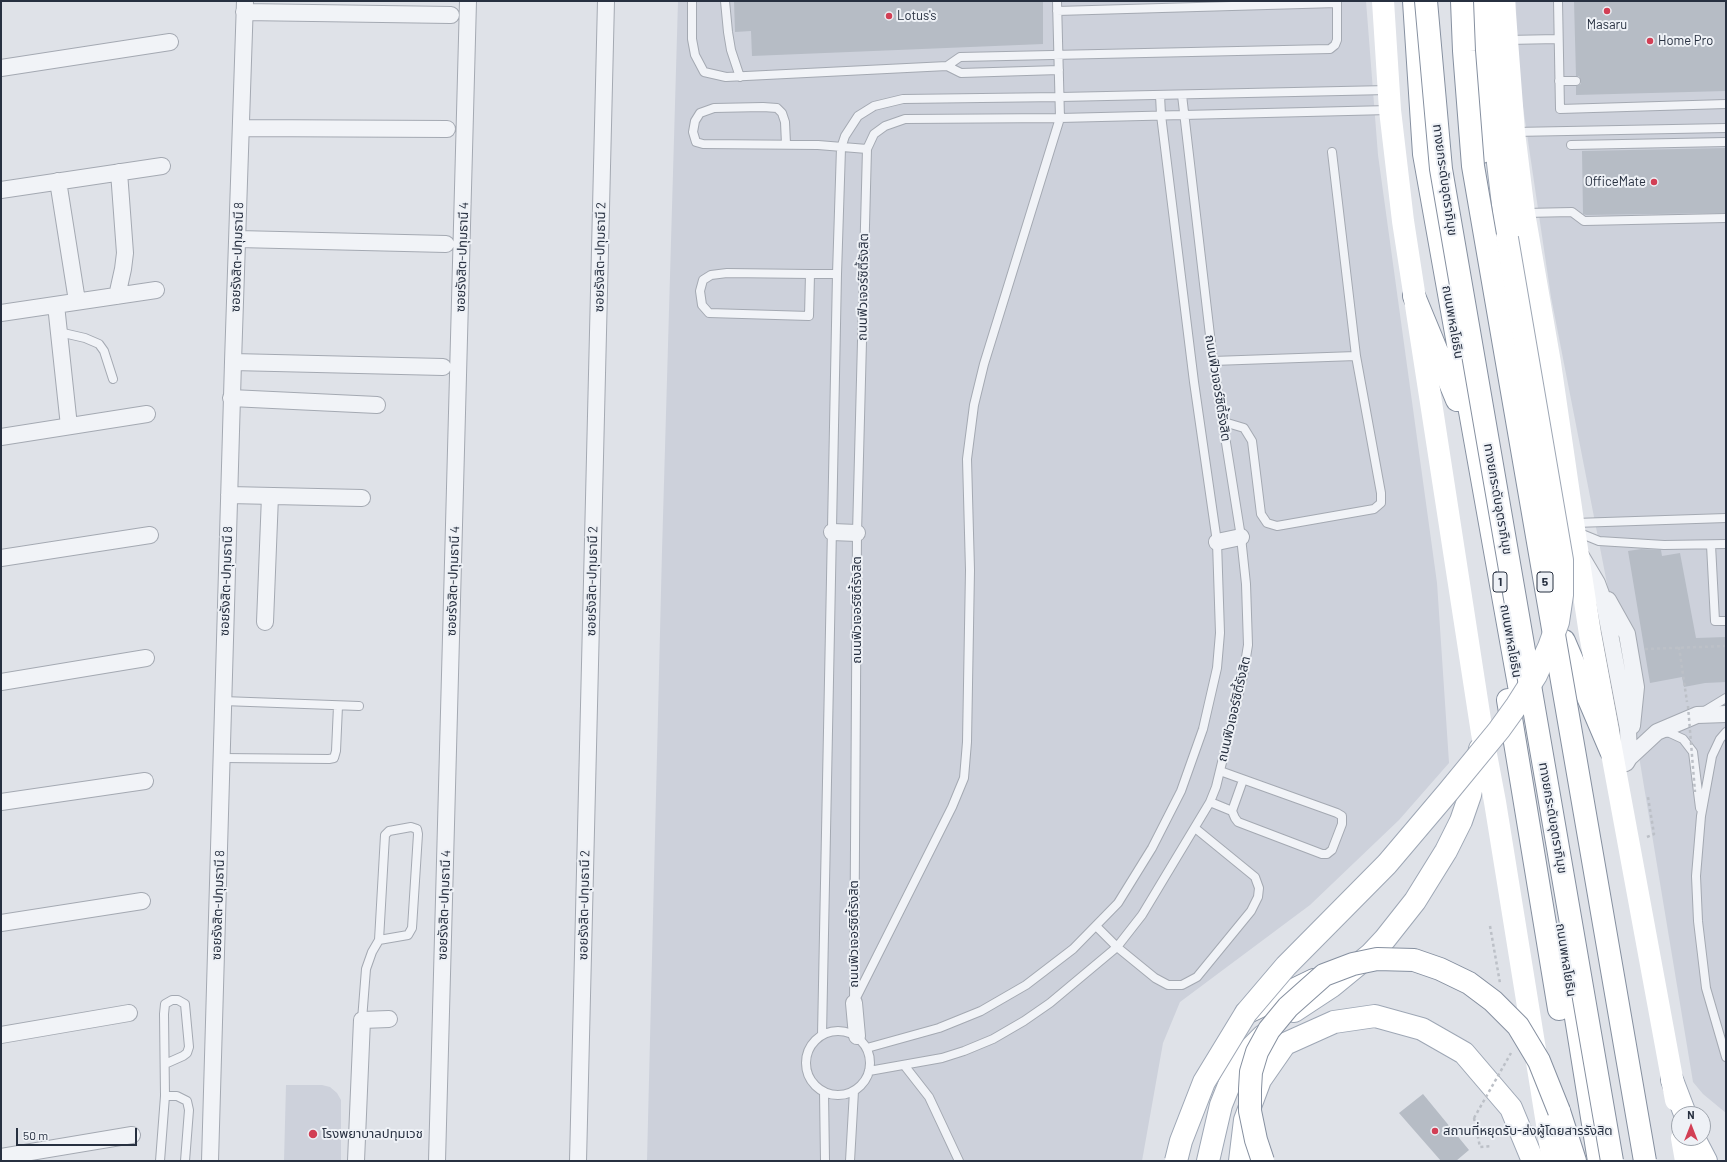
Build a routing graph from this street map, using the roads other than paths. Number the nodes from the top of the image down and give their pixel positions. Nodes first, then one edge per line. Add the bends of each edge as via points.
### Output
1 (468, 1) edge
2 (606, 1) edge
3 (692, 1) edge
4 (725, 1) edge
5 (1057, 1) edge
6 (1383, 1) edge
7 (1414, 1) edge
8 (1426, 1) edge
9 (1462, 1) edge
10 (1474, 1) edge
11 (1487, 1) edge
12 (1504, 1) edge
13 (1558, 1) edge
14 (1337, 2) edge
15 (244, 6) edge
16 (1057, 11) junction
17 (451, 15) dead end
18 (1558, 39) junction
19 (1506, 40) junction
20 (170, 42) dead end
21 (1059, 54) junction
22 (947, 66) junction
23 (1, 68) edge
24 (1059, 70) junction
25 (740, 77) junction
26 (1559, 81) junction
27 (1576, 81) dead end
28 (1182, 94) junction
29 (1160, 95) junction
30 (1060, 98) junction
31 (1389, 100) junction
32 (1726, 104) edge
33 (1184, 114) junction
34 (1161, 115) junction
35 (1060, 118) junction
36 (241, 128) junction
37 (1726, 128) edge
38 (447, 129) dead end
39 (1514, 132) junction
40 (1726, 142) edge
41 (786, 144) junction
42 (1571, 145) dead end
43 (841, 148) junction
44 (867, 149) junction
45 (1332, 152) dead end
46 (162, 166) dead end
47 (120, 172) junction
48 (58, 181) junction
49 (1, 190) edge
50 (1524, 213) junction
51 (1726, 218) edge
52 (238, 239) junction
53 (446, 244) dead end
54 (810, 274) junction
55 (837, 274) junction
56 (156, 290) dead end
57 (1448, 295) junction
58 (117, 296) junction
59 (1414, 296) junction
60 (77, 301) junction
61 (56, 305) junction
62 (1, 313) edge
63 (60, 332) junction
64 (1356, 356) junction
65 (1213, 361) junction
66 (232, 362) junction
67 (443, 367) dead end
68 (113, 379) dead end
69 (232, 398) junction
70 (1457, 400) junction
71 (377, 405) dead end
72 (147, 414) dead end
73 (1224, 422) junction
74 (69, 426) junction
75 (1, 437) edge
76 (229, 495) junction
77 (270, 496) junction
78 (362, 498) dead end
79 (1726, 518) edge
80 (832, 532) junction
81 (857, 533) junction
82 (150, 535) dead end
83 (1575, 535) junction
84 (1241, 537) junction
85 (1217, 542) junction
86 (1726, 544) edge
87 (1711, 545) junction
88 (1, 558) edge
89 (1597, 583) junction
90 (1726, 621) edge
91 (265, 622) dead end
92 (1564, 641) junction
93 (146, 658) dead end
94 (1, 682) edge
95 (1726, 698) edge
96 (223, 701) junction
97 (338, 706) junction
98 (359, 706) dead end
99 (1692, 711) junction
100 (1726, 714) edge
101 (1657, 732) junction
102 (1726, 732) edge
103 (1482, 733) junction
104 (1624, 753) junction
105 (222, 758) junction
106 (1220, 771) junction
107 (1243, 780) junction
108 (145, 781) dead end
109 (1, 802) edge
110 (1210, 802) junction
111 (1232, 811) junction
112 (1701, 816) junction
113 (1195, 828) junction
114 (142, 901) dead end
115 (1, 923) edge
116 (1096, 926) junction
117 (379, 940) junction
118 (1116, 947) junction
119 (1324, 975) junction
120 (854, 1003) junction
121 (129, 1013) dead end
122 (1246, 1013) junction
123 (389, 1019) dead end
124 (362, 1020) junction
125 (1, 1035) edge
126 (822, 1035) junction
127 (862, 1042) junction
128 (1726, 1057) edge
129 (165, 1064) junction
130 (904, 1065) junction
131 (869, 1072) junction
132 (1672, 1080) junction
133 (854, 1091) junction
134 (824, 1092) junction
135 (165, 1096) junction
136 (1677, 1106) edge
137 (1682, 1106) edge
138 (1214, 1131) junction
139 (132, 1135) dead end
140 (1683, 1146) edge
141 (1698, 1146) edge
142 (1, 1157) edge
143 (160, 1161) edge
144 (185, 1161) edge
145 (210, 1161) edge
146 (356, 1161) edge
147 (437, 1161) edge
148 (578, 1161) edge
149 (825, 1161) edge
150 (850, 1161) edge
151 (959, 1161) edge
152 (1176, 1161) edge
153 (1208, 1161) edge
154 (1218, 1161) edge
155 (1240, 1161) edge
156 (1263, 1161) edge
157 (1533, 1161) edge
158 (1553, 1161) edge
159 (1575, 1161) edge
160 (1589, 1161) edge
161 (1599, 1161) edge
162 (1612, 1161) edge
163 (1645, 1161) edge
164 (1656, 1161) edge
165 (1686, 1161) edge
166 (1706, 1161) edge

1 - 147 street, ซอยรังสิต-ปทุมธานี 4
2 - 148 street, ซอยรังสิต-ปทุมธานี 2
3 - 25 lane via 692,40 695,55 704,72
4 - 25 lane via 731,50
5 - 16 lane
6 - 31 main road
7 - 57 main road, ถนนพหลโยธิน / 1 via 1424,154
8 - 162 main road, ทางยกระดับอุตราภิมุข, bridge via 1441,169
9 - 163 main road, 5, bridge via 1473,166
10 - 92 main road via 1483,160 1511,343
11 - 122 main road, bridge via 1496,146 1507,238 1562,560 1562,595 1558,622 1536,674 1499,730 1387,864 1286,966
12 - 19 main road
13 - 18 lane
14 - 16 lane
14 - 21 lane via 1337,40 1330,49
15 - 17 street
15 - 36 street, ซอยรังสิต-ปทุมธานี 8
16 - 21 lane
18 - 19 lane
18 - 26 lane
19 - 39 main road
20 - 23 street
21 - 22 lane via 960,57
21 - 24 lane
22 - 24 lane via 961,73
22 - 25 lane
24 - 30 lane
26 - 27 lane
26 - 32 lane via 1560,109
28 - 29 lane, ถนนฟิวเจอร์ซิตี้รังสิต
28 - 31 lane, ถนนฟิวเจอร์ซิตี้รังสิต
28 - 33 lane, ถนนฟิวเจอร์ซิตี้รังสิต
29 - 30 lane, ถนนฟิวเจอร์ซิตี้รังสิต
29 - 34 lane, ถนนฟิวเจอร์ซิตี้รังสิต
30 - 35 lane
30 - 43 lane, ถนนฟิวเจอร์ซิตี้รังสิต via 903,99 874,106 858,116 845,136
31 - 33 lane, ถนนฟิวเจอร์ซิตี้รังสิต
31 - 59 main road
33 - 34 lane, ถนนฟิวเจอร์ซิตี้รังสิต
33 - 65 lane, ถนนฟิวเจอร์ซิตี้รังสิต
34 - 35 lane, ถนนฟิวเจอร์ซิตี้รังสิต
34 - 85 lane, ถนนฟิวเจอร์ซิตี้รังสิต
35 - 44 lane, ถนนฟิวเจอร์ซิตี้รังสิต via 905,119 885,126 874,134
35 - 120 lane, ถนนฟิวเจอร์ซิตี้รังสิต via 974,405 967,459 970,570 964,778
36 - 38 street
36 - 52 street, ซอยรังสิต-ปทุมธานี 8
37 - 39 lane
39 - 50 main road
40 - 42 lane
41 - 41 lane via 703,144 696,142 693,132 695,121 700,113 714,108 777,108 782,113
41 - 43 lane via 818,144
43 - 44 lane
43 - 55 lane, ถนนฟิวเจอร์ซิตี้รังสิต
44 - 81 lane, ถนนฟิวเจอร์ซิตี้รังสิต
45 - 64 lane
46 - 47 street
47 - 48 street
47 - 58 street via 125,253
48 - 49 street
48 - 60 street
50 - 51 lane via 1572,212 1584,221
50 - 83 main road via 1550,363
52 - 53 street
52 - 66 street, ซอยรังสิต-ปทุมธานี 8
54 - 54 lane via 809,316 709,313 702,305 700,291 703,280 711,275
54 - 55 lane
55 - 80 lane, ถนนฟิวเจอร์ซิตี้รังสิต
56 - 58 street
57 - 70 main road
57 - 161 main road, ถนนพหลโยธิน / 1 via 1547,839
58 - 60 street
59 - 70 main road
59 - 103 main road
60 - 61 street
61 - 62 street
61 - 63 street
63 - 68 lane via 99,344 104,351
63 - 74 street
64 - 65 lane
64 - 73 lane via 1382,493 1381,503 1374,509 1276,526 1267,523 1261,514 1252,442 1244,428
65 - 73 lane, ถนนฟิวเจอร์ซิตี้รังสิต
66 - 67 street
66 - 69 street, ซอยรังสิต-ปทุมธานี 8
69 - 71 street
69 - 76 street, ซอยรังสิต-ปทุมธานี 8
70 - 160 main road via 1535,872 1584,1148
72 - 74 street
73 - 84 lane, ถนนฟิวเจอร์ซิตี้รังสิต
74 - 75 street
76 - 77 street
76 - 96 street, ซอยรังสิต-ปทุมธานี 8
77 - 78 street
77 - 91 street
79 - 83 lane
80 - 81 street
80 - 126 lane, ถนนฟิวเจอร์ซิตี้รังสิต
81 - 120 lane, ถนนฟิวเจอร์ซิตี้รังสิต
82 - 88 street
83 - 87 lane via 1599,541
83 - 89 street
83 - 104 main road via 1590,634
84 - 85 street
84 - 106 lane, ถนนฟิวเจอร์ซิตี้รังสิต via 1248,645
85 - 116 lane, ถนนฟิวเจอร์ซิตี้รังสิต via 1220,633 1217,668 1203,729 1181,790 1152,848 1118,903
86 - 87 lane
87 - 90 lane via 1715,621
89 - 104 street via 1607,613 1628,729
89 - 104 street via 1626,630 1636,687
92 - 104 main road
92 - 164 main road
93 - 94 street
95 - 99 lane
96 - 97 lane
96 - 105 street, ซอยรังสิต-ปทุมธานี 8
97 - 98 lane
97 - 105 lane via 334,758
99 - 100 street
99 - 101 street
101 - 104 street
101 - 112 lane via 1670,733 1684,740 1693,752
102 - 112 lane via 1712,756
103 - 138 main road via 1475,774 1461,821 1446,852 1415,901 1371,954 1332,986 1283,1019 1250,1049 1228,1085
103 - 158 main road
104 - 132 main road via 1617,780
105 - 145 street, ซอยรังสิต-ปทุมธานี 8
106 - 107 lane
106 - 110 lane, ถนนฟิวเจอร์ซิตี้รังสิต
107 - 111 lane
107 - 111 lane via 1337,813 1342,816 1342,824 1332,850 1322,854 1238,822
108 - 109 street
110 - 111 lane
110 - 113 lane, ถนนฟิวเจอร์ซิตี้รังสิต
112 - 128 lane via 1696,876 1698,921 1706,988
113 - 118 lane, ถนนฟิวเจอร์ซิตี้รังสิต via 1142,915
113 - 118 lane via 1255,877 1259,888 1258,897 1251,911 1197,977 1182,985 1168,985 1155,978
114 - 115 street
116 - 118 lane
116 - 127 lane, ถนนฟิวเจอร์ซิตี้รังสิต via 1074,949 1026,985 981,1011 938,1028
117 - 117 lane via 408,935 412,928 418,834 417,829 411,827 389,831 385,836
117 - 124 lane via 366,969
118 - 130 lane, ถนนฟิวเจอร์ซิตี้รังสิต via 1050,1003 993,1039 942,1058
119 - 122 main road, bridge
119 - 156 main road, bridge via 1288,1006 1269,1030 1257,1052 1251,1072 1250,1111
119 - 159 main road, bridge via 1353,964 1377,959 1414,960 1469,983 1493,1001 1518,1026 1539,1061
120 - 127 street
121 - 125 street
122 - 152 main road, bridge via 1204,1082
123 - 124 street
124 - 146 street
126 - 127 lane via 830,1031 848,1032
126 - 134 lane via 810,1047 805,1064 811,1080
127 - 131 lane via 870,1056
129 - 129 lane via 165,1004 178,1000 185,1004 189,1047 183,1056
129 - 135 lane
130 - 131 lane, ถนนฟิวเจอร์ซิตี้รังสิต
130 - 151 lane via 929,1097
131 - 133 lane
132 - 136 main road
132 - 137 main road
133 - 134 lane via 834,1095
133 - 150 lane
134 - 149 lane
135 - 143 lane
135 - 144 lane via 177,1096 187,1101 189,1110
138 - 153 main road
138 - 154 lane
139 - 142 street
140 - 165 main road
141 - 166 main road
155 - 157 main road, bridge via 1245,1120 1260,1080 1285,1044 1334,1022 1375,1016 1422,1029 1464,1053 1511,1108

